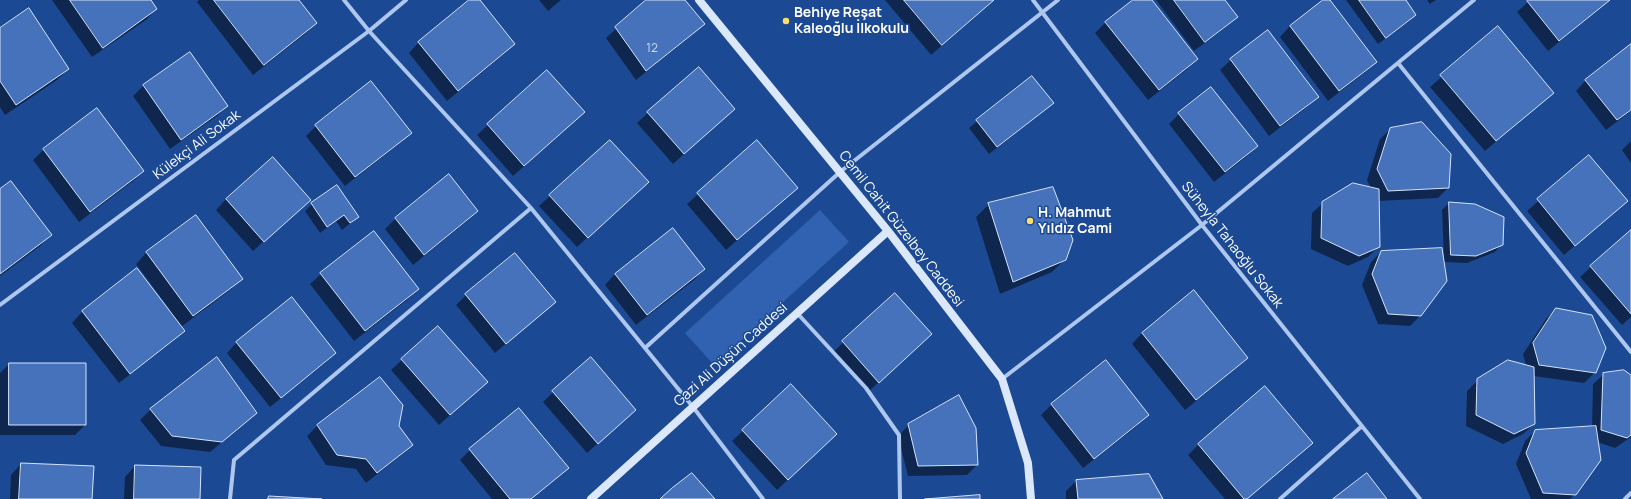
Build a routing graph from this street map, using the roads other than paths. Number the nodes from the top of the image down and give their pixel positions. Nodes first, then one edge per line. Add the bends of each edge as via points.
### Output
1 (344, 0) edge
2 (406, 0) edge
3 (699, 0) edge
4 (1032, 0) edge
5 (1058, 0) edge
6 (1474, 0) edge
7 (1042, 12) junction
8 (369, 31) junction
9 (1398, 63) junction
10 (840, 172) junction
11 (531, 208) junction
12 (1202, 225) junction
13 (888, 231) junction
14 (0, 305) edge
15 (797, 313) junction
16 (645, 348) junction
17 (1631, 352) edge
18 (1002, 379) junction
19 (693, 407) junction
20 (1362, 426) junction
21 (1631, 493) edge
22 (230, 499) edge
23 (591, 499) edge
24 (762, 499) edge
25 (900, 499) edge
26 (1031, 499) edge
27 (1280, 499) edge
28 (1420, 499) edge
29 (1625, 499) edge

1 - 8 street
2 - 8 street, Külekçi Ali Sokak
3 - 10 street, Cemil Cahit Güzelbey Caddesi
4 - 7 street, Süheyla Tahaoğlu Sokak
5 - 7 street
6 - 9 street
7 - 10 street
7 - 12 street, Süheyla Tahaoğlu Sokak
8 - 11 street
8 - 14 street, Külekçi Ali Sokak
9 - 12 street
9 - 17 street
10 - 13 street, Cemil Cahit Güzelbey Caddesi
10 - 16 street
11 - 16 street
11 - 22 street via 234,460
12 - 18 street
12 - 20 street, Süheyla Tahaoğlu Sokak
13 - 15 street, Gazi Ali Düşün Caddesi
13 - 18 street, Cemil Cahit Güzelbey Caddesi
15 - 19 street, Gazi Ali Düşün Caddesi
15 - 25 street via 866,388 899,435
16 - 19 street
18 - 26 street, Cemil Cahit Güzelbey Caddesi via 1028,463
19 - 23 street, Gazi Ali Düşün Caddesi
19 - 24 street
20 - 27 street
20 - 28 street, Süheyla Tahaoğlu Sokak
21 - 29 street

